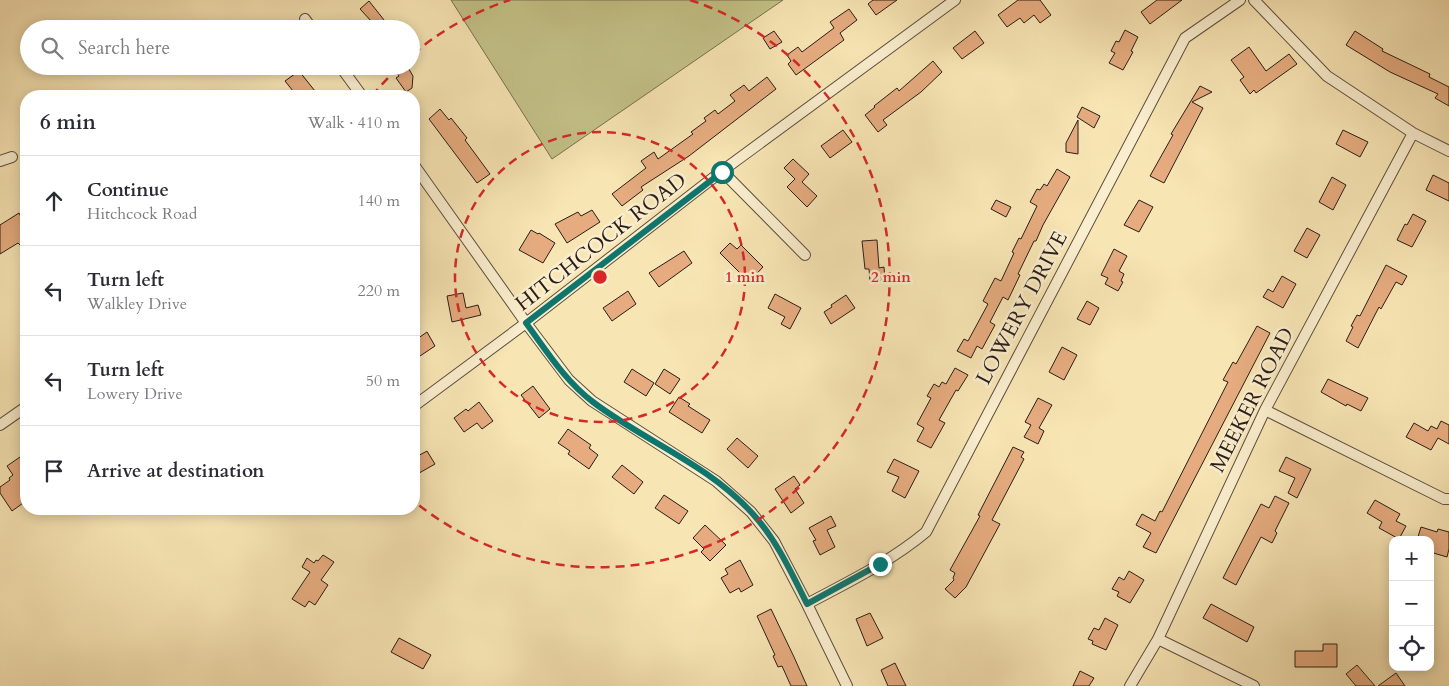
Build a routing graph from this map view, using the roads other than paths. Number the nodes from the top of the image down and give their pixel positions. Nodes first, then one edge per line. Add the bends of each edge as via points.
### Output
1 (955, 0) edge
2 (1240, 0) edge
3 (1254, 0) edge
4 (347, 75) edge
5 (358, 90) edge
6 (1413, 133) junction
7 (1449, 151) edge
8 (12, 157) dead end
9 (0, 161) edge
10 (722, 172) junction
11 (420, 173) edge
12 (805, 255) dead end
13 (526, 323) junction
14 (420, 402) edge
15 (1265, 410) junction
16 (20, 411) edge
17 (0, 425) edge
18 (1449, 499) edge
19 (807, 604) junction
20 (1158, 639) junction
21 (847, 686) edge
22 (1130, 686) edge
23 (1254, 686) edge

1 - 10 street, HITCHCOCK ROAD
2 - 19 street, LOWERY DRIVE via 1184,38 926,532 880,564
3 - 6 street via 1327,76
4 - 5 street
6 - 7 street
6 - 15 street, MEEKER ROAD
8 - 9 street
10 - 12 street
10 - 13 street, HITCHCOCK ROAD
11 - 13 street
13 - 14 street, HITCHCOCK ROAD
13 - 19 street via 569,380 592,401 716,481 751,512 774,541
15 - 18 street
15 - 20 street, MEEKER ROAD
16 - 17 street
19 - 21 street
20 - 22 street, MEEKER ROAD
20 - 23 street

